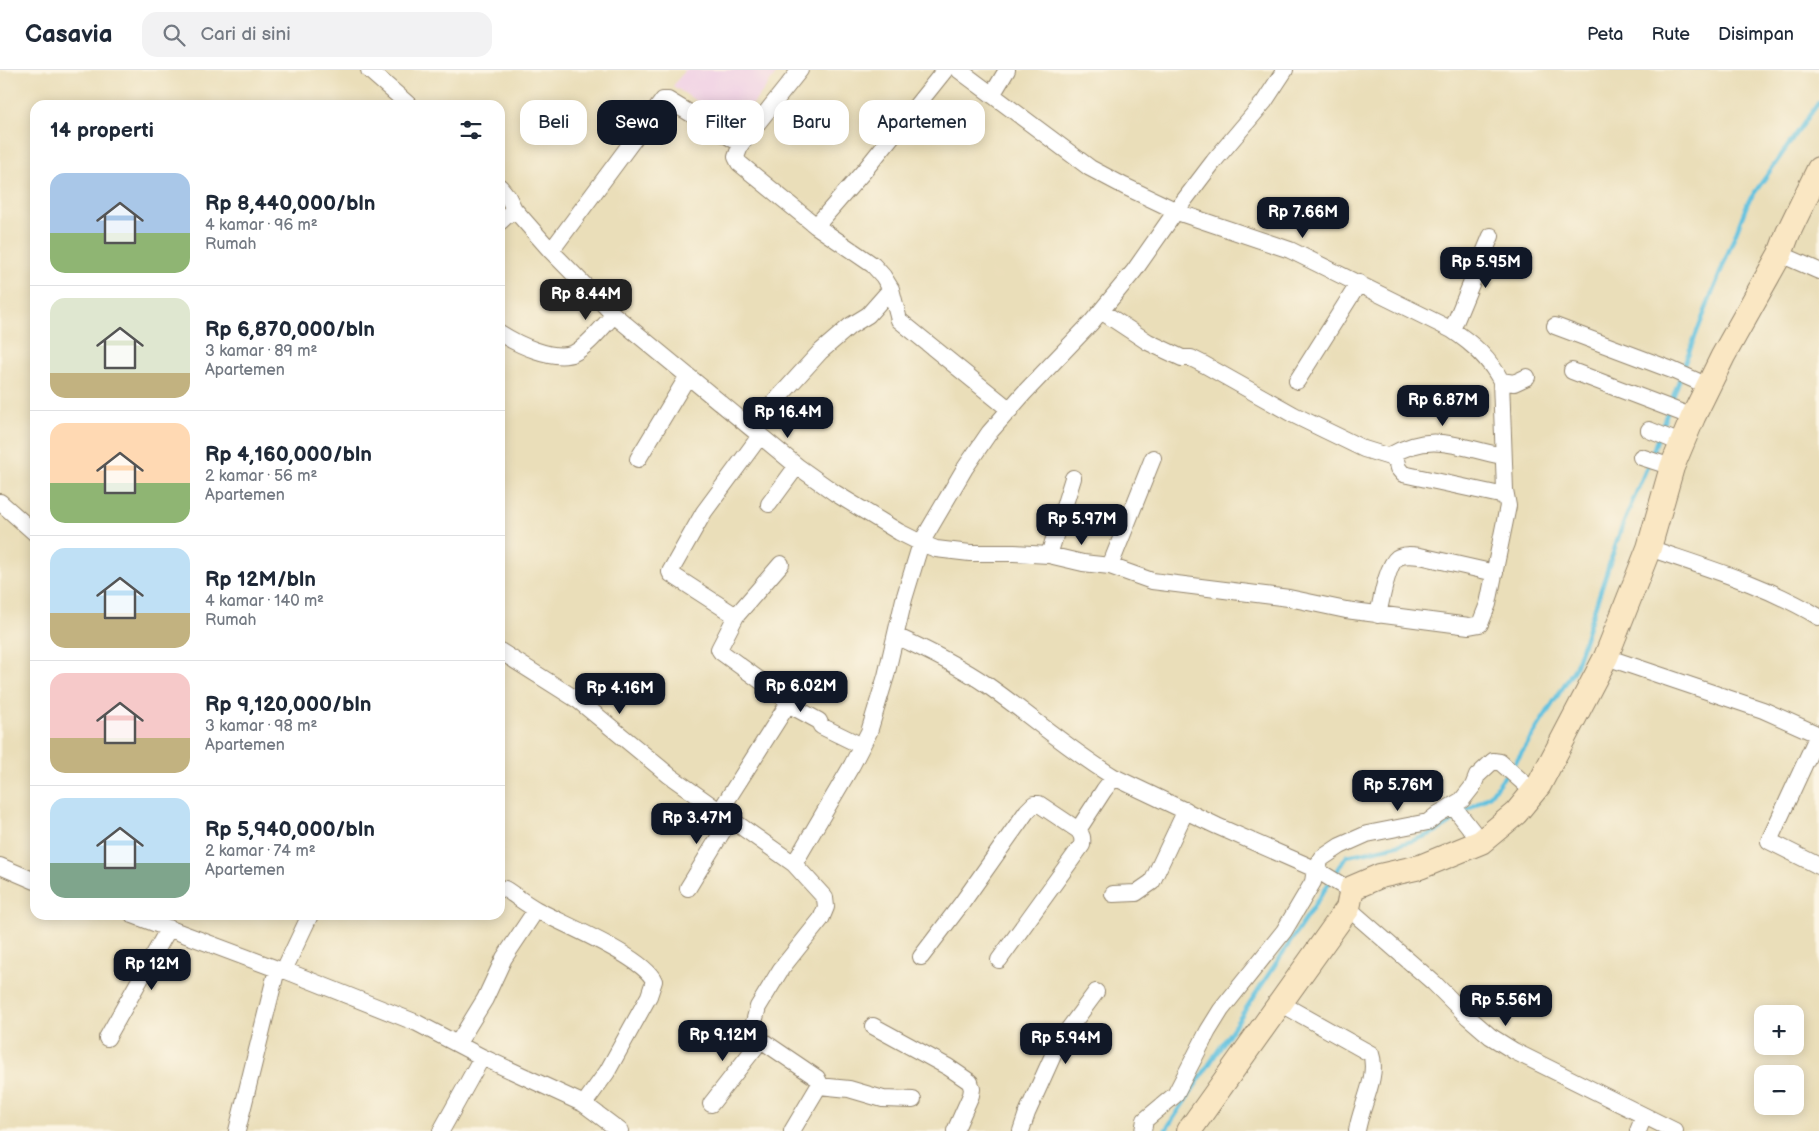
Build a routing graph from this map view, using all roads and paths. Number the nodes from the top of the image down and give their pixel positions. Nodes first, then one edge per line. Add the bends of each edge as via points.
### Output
1 (369, 70) edge
2 (800, 70) edge
3 (945, 70) edge
4 (959, 70) edge
5 (1007, 70) edge
6 (1286, 70) edge
7 (992, 95) junction
8 (403, 100) edge
9 (687, 111) edge
10 (764, 115) edge
11 (741, 145) edge
12 (1819, 169) edge
13 (505, 193) edge
14 (514, 209) junction
15 (1176, 211) junction
16 (505, 217) edge
17 (816, 226) junction
18 (1491, 236) dead end
19 (551, 251) junction
20 (1780, 254) junction
21 (1819, 271) edge
22 (1359, 283) junction
23 (891, 289) junction
24 (1101, 311) junction
25 (614, 315) junction
26 (1555, 326) dead end
27 (1452, 330) junction
28 (505, 336) edge
29 (1572, 371) dead end
30 (688, 376) junction
31 (1527, 377) dead end
32 (1297, 381) dead end
33 (1501, 381) junction
34 (1700, 382) junction
35 (1010, 410) junction
36 (1685, 414) junction
37 (755, 432) junction
38 (1389, 456) junction
39 (1503, 456) junction
40 (1154, 458) dead end
41 (638, 460) dead end
42 (797, 466) junction
43 (1073, 478) dead end
44 (1505, 496) junction
45 (0, 502) edge
46 (769, 504) dead end
47 (30, 529) edge
48 (921, 543) junction
49 (1649, 548) junction
50 (1050, 555) junction
51 (781, 564) dead end
52 (1110, 566) junction
53 (1494, 573) junction
54 (1378, 615) junction
55 (736, 616) junction
56 (1819, 617) edge
57 (896, 636) junction
58 (505, 654) edge
59 (1606, 657) junction
60 (788, 704) junction
61 (1818, 735) edge
62 (862, 746) junction
63 (1114, 777) junction
64 (1530, 789) junction
65 (1455, 809) junction
66 (1186, 810) junction
67 (725, 815) junction
68 (1078, 830) junction
69 (1479, 839) junction
70 (794, 864) junction
71 (0, 866) edge
72 (1819, 866) edge
73 (1315, 869) junction
74 (30, 879) edge
75 (505, 888) dead end
76 (688, 888) dead end
77 (1113, 894) dead end
78 (1348, 894) junction
79 (536, 910) junction
80 (307, 920) edge
81 (163, 922) edge
82 (922, 957) dead end
83 (999, 960) dead end
84 (281, 970) junction
85 (1096, 992) dead end
86 (1280, 1003) junction
87 (873, 1026) dead end
88 (107, 1038) dead end
89 (761, 1040) junction
90 (458, 1043) junction
91 (482, 1057) junction
92 (819, 1086) junction
93 (913, 1100) dead end
94 (584, 1104) junction
95 (711, 1104) dead end
96 (1641, 1124) edge
97 (237, 1131) edge
98 (440, 1131) edge
99 (620, 1131) edge
100 (792, 1131) edge
101 (955, 1131) edge
102 (1021, 1131) edge
103 (1143, 1131) edge
104 (1189, 1131) edge
105 (1357, 1131) edge
106 (1674, 1131) edge

1 - 8 street
2 - 10 street
3 - 17 street
4 - 7 street
5 - 7 street
6 - 15 street
7 - 15 street via 1090,168
9 - 19 street via 663,100
11 - 17 street via 736,157 739,163
12 - 20 main road
13 - 14 street
14 - 16 street
14 - 19 street
15 - 22 street via 1290,250
15 - 24 street
17 - 23 street via 873,265
18 - 27 street
19 - 25 street
20 - 21 street
20 - 34 main road via 1723,356
22 - 27 street
22 - 32 street
23 - 35 street via 899,320
23 - 37 street via 868,316 850,326 820,352
24 - 35 street
24 - 38 street via 1148,342 1182,358 1191,358 1294,415 1359,446
25 - 28 street via 580,349 566,355 537,351
25 - 30 street
26 - 34 street
27 - 33 street via 1474,345 1495,368
29 - 36 street
30 - 37 street
30 - 41 street
31 - 33 street via 1514,383
33 - 39 street
34 - 36 main road
35 - 48 street via 965,468
36 - 49 main road via 1665,437 1654,461
37 - 42 street
37 - 55 street via 670,572
38 - 39 street via 1427,442 1459,445
38 - 44 street via 1396,460 1403,474
39 - 44 street
40 - 52 street
42 - 46 street
42 - 48 street via 835,493
43 - 50 street
44 - 53 street via 1508,510
45 - 47 street
48 - 50 street via 936,549 970,553
48 - 57 street
49 - 56 street via 1769,591
49 - 59 main road
50 - 52 street
51 - 55 street
52 - 54 street via 1152,581 1289,598
53 - 54 street via 1480,624 1469,626
53 - 54 street via 1420,556 1398,557 1391,563
55 - 60 street via 719,649 787,700
57 - 62 street
57 - 63 street via 933,653 986,685
58 - 67 street via 572,696 670,776
59 - 61 street via 1763,710
59 - 64 main road via 1539,785
60 - 62 street via 819,721 821,726
60 - 67 street
61 - 72 street via 1770,842
62 - 70 street
63 - 66 street
63 - 68 street
64 - 65 street via 1500,762 1493,760 1477,776 1474,786
64 - 69 main road via 1505,823
65 - 69 street
65 - 73 street via 1438,814 1428,822 1367,834 1322,858
66 - 73 street
66 - 77 street via 1152,882 1136,893
67 - 70 street
67 - 76 street
68 - 82 street via 1039,804 1026,810
68 - 83 street via 1082,844
69 - 78 main road via 1420,867 1380,876
70 - 89 street via 825,898 826,906 821,919 781,969 758,1007 753,1026
71 - 74 street
73 - 78 street
73 - 103 street via 1313,882 1284,932 1221,1010 1175,1095 1145,1120
75 - 79 street
78 - 86 main road
78 - 96 street via 1490,1036
79 - 90 street via 504,958 485,999
79 - 94 street via 638,964 649,972 654,982 606,1072
80 - 84 street
81 - 84 street
81 - 88 street
84 - 90 street via 385,1010
84 - 97 street
85 - 102 street via 1055,1050
86 - 104 main road
86 - 105 street via 1371,1054 1374,1063 1371,1080
87 - 101 street via 970,1082 972,1092
89 - 92 street via 817,1078
89 - 95 street
90 - 91 street
91 - 94 street
91 - 98 street
92 - 93 street via 849,1089 882,1099
92 - 100 street
94 - 99 street
96 - 106 street

